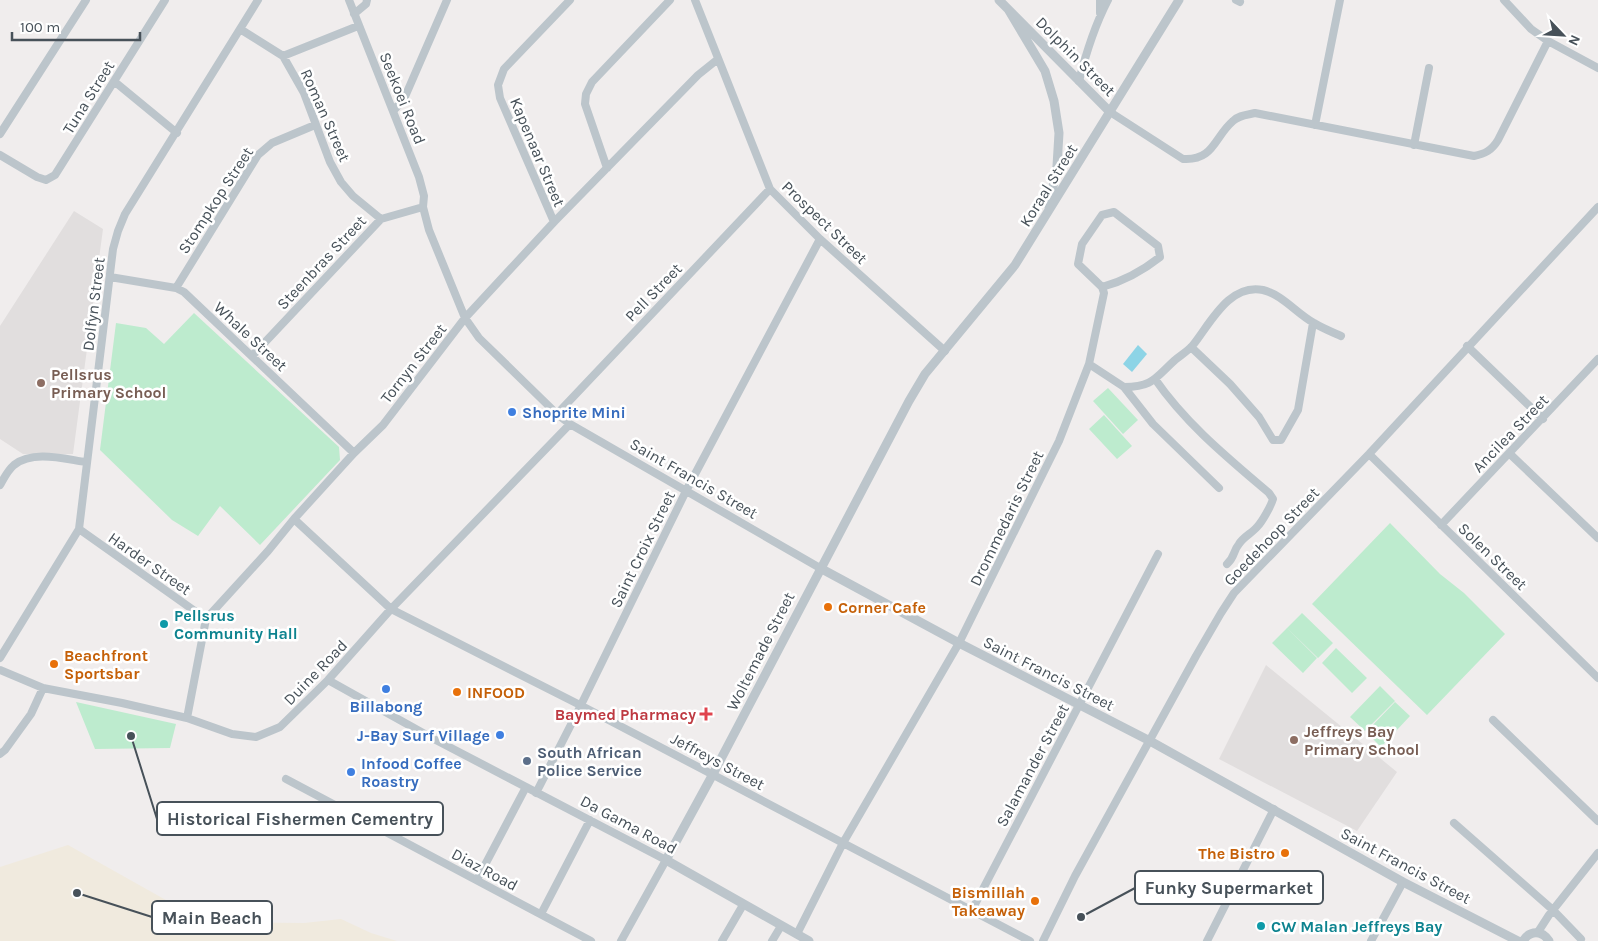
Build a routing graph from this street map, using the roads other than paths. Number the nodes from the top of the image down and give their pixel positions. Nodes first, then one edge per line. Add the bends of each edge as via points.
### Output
1 (86, 0) edge
2 (165, 0) edge
3 (258, 0) edge
4 (349, 0) edge
5 (368, 0) edge
6 (447, 0) edge
7 (570, 0) edge
8 (670, 0) edge
9 (695, 0) edge
10 (999, 0) edge
11 (1100, 0) edge
12 (1108, 0) edge
13 (1179, 0) edge
14 (1340, 0) edge
15 (1504, 0) edge
16 (1008, 9) junction
17 (354, 14) junction
18 (1100, 15) junction
19 (358, 26) junction
20 (240, 29) junction
21 (1548, 41) junction
22 (283, 56) junction
23 (718, 58) junction
24 (1429, 68) dead end
25 (1598, 68) edge
26 (1079, 81) junction
27 (115, 82) junction
28 (394, 110) junction
29 (1110, 112) junction
30 (315, 125) junction
31 (1315, 125) junction
32 (177, 133) junction
33 (0, 134) edge
34 (1414, 144) junction
35 (0, 155) edge
36 (607, 168) junction
37 (770, 189) junction
38 (423, 207) junction
39 (1598, 207) edge
40 (1046, 218) junction
41 (381, 219) junction
42 (554, 222) junction
43 (820, 239) junction
44 (110, 277) junction
45 (1102, 287) junction
46 (176, 288) junction
47 (465, 318) junction
48 (1314, 323) junction
49 (1341, 336) dead end
50 (1467, 346) junction
51 (1192, 347) junction
52 (945, 351) junction
53 (252, 356) junction
54 (1598, 360) edge
55 (1089, 364) junction
56 (925, 374) joint
57 (1155, 380) junction
58 (1124, 387) junction
59 (557, 414) junction
60 (1543, 419) junction
61 (570, 424) junction
62 (354, 453) junction
63 (1369, 454) junction
64 (1510, 454) junction
65 (86, 462) junction
66 (0, 485) edge
67 (1219, 488) dead end
68 (686, 491) junction
69 (294, 519) junction
70 (1441, 525) junction
71 (79, 529) junction
72 (1598, 538) edge
73 (1158, 554) dead end
74 (1227, 564) dead end
75 (820, 568) junction
76 (392, 609) junction
77 (206, 620) junction
78 (959, 644) junction
79 (0, 658) edge
80 (0, 670) edge
81 (1597, 675) edge
82 (328, 680) junction
83 (43, 688) junction
84 (580, 705) junction
85 (1079, 705) junction
86 (187, 718) junction
87 (1493, 720) dead end
88 (1150, 741) junction
89 (0, 754) edge
90 (713, 774) junction
91 (286, 778) dead end
92 (526, 787) junction
93 (536, 793) junction
94 (1274, 809) junction
95 (590, 820) junction
96 (1598, 821) edge
97 (1454, 823) dead end
98 (843, 843) junction
99 (1598, 853) edge
100 (666, 860) junction
101 (477, 880) junction
102 (1403, 882) junction
103 (743, 905) junction
104 (972, 910) junction
105 (1553, 910) junction
106 (541, 914) junction
107 (781, 926) junction
108 (1538, 932) junction
109 (796, 934) junction
110 (1581, 939) dead end
111 (591, 941) edge
112 (621, 941) edge
113 (722, 941) edge
114 (772, 941) edge
115 (808, 941) edge
116 (1030, 941) edge
117 (1043, 941) edge
118 (1207, 941) edge
119 (1371, 941) edge
120 (1518, 941) edge
121 (1523, 941) edge
122 (1549, 941) edge

1 - 33 street
2 - 27 street, Tuna Street
3 - 20 street, Dolfyn Street
4 - 17 street, Seekoei Road
5 - 17 street
6 - 28 street via 404,99
7 - 42 street, Kapenaar Street via 504,69 498,85 500,98
8 - 36 street via 592,82 586,94 585,104
9 - 23 street, Prospect Street
10 - 16 street, Dolphin Street
11 - 18 street
12 - 18 street
13 - 29 street, Koraal Street
14 - 31 street
15 - 21 street via 1531,29
16 - 26 street, Dolphin Street
16 - 40 street via 1045,71 1060,133 1056,173
17 - 19 street, Seekoei Road
18 - 26 street
19 - 22 street
19 - 28 street, Seekoei Road
20 - 22 street, Roman Street
20 - 32 street, Dolfyn Street
21 - 25 street
21 - 34 street via 1493,148 1474,156
22 - 30 street, Roman Street via 304,93
23 - 36 street, Tornyn Street via 698,74
23 - 37 street, Prospect Street
24 - 34 street
26 - 29 street, Dolphin Street
27 - 32 street
27 - 35 street, Tuna Street via 55,175 46,180 37,177
28 - 38 street, Seekoei Road via 419,177
29 - 31 street via 1183,159 1193,160 1211,150 1233,121 1241,116 1255,113
29 - 40 street, Koraal Street
30 - 41 street, Roman Street via 341,182
30 - 46 street, Stompkop Street via 272,143 258,155
31 - 34 street
32 - 44 street, Dolfyn Street via 125,214 118,231
36 - 42 street, Tornyn Street
37 - 43 street, Prospect Street
37 - 59 street, Pell Street
38 - 41 street, Steenbras Street
38 - 47 street, Seekoei Road via 429,230
39 - 50 street, Goedehoop Street
40 - 52 street, Koraal Street via 1015,265
41 - 53 street, Steenbras Street
42 - 47 street, Tornyn Street
43 - 52 street, Prospect Street
43 - 68 street, Saint Croix Street
44 - 46 street, Whale Street
44 - 65 street, Dolfyn Street
45 - 45 street via 1078,264 1082,244 1102,215 1114,212 1158,246 1160,258 1122,281
45 - 55 street, Drommedaris Street via 1104,293
46 - 53 street, Whale Street
47 - 59 street, Saint Francis Street via 479,338
47 - 62 street, Tornyn Street via 383,425
48 - 49 street
48 - 51 street via 1275,294 1251,289 1222,305
48 - 51 street via 1298,410 1282,440 1278,441 1273,440 1259,417 1230,384
50 - 60 street
50 - 63 street, Goedehoop Street
51 - 57 street
52 - 56 street, Koraal Street
53 - 62 street, Whale Street
54 - 60 street, Ancilea Street
55 - 58 street
55 - 78 street, Drommedaris Street via 1059,441
56 - 75 street, Woltemade Street
57 - 58 street via 1140,387
57 - 74 street via 1171,403 1273,499 1258,527 1240,541
58 - 67 street via 1153,424
59 - 61 street, Saint Francis Street
60 - 64 street, Ancilea Street
61 - 68 street, Saint Francis Street
61 - 76 street, Duine Road
62 - 69 street, Tornyn Street
63 - 70 street, Solen Street
63 - 88 street, Goedehoop Street via 1234,593
64 - 70 street, Ancilea Street
64 - 72 street
65 - 66 street via 36,457 21,461 12,466
65 - 71 street, Dolfyn Street
68 - 75 street, Saint Francis Street
68 - 84 street, Saint Croix Street
69 - 76 street, Jeffreys Street
69 - 77 street, Tornyn Street
70 - 81 street, Solen Street
71 - 77 street, Harder Street
71 - 79 street, Dolfyn Street
73 - 85 street, Salamander Street
75 - 78 street, Saint Francis Street
75 - 90 street, Woltemade Street
76 - 82 street, Duine Road
76 - 84 street, Jeffreys Street
77 - 86 street
78 - 85 street, Saint Francis Street
78 - 98 street, Drommedaris Street
80 - 83 street, Duine Road
82 - 86 street, Duine Road via 280,727 256,737 232,734
82 - 92 street, Da Gama Road
83 - 86 street, Duine Road
83 - 89 street via 31,714
84 - 90 street, Jeffreys Street
84 - 93 street, Saint Croix Street
85 - 88 street, Saint Francis Street
85 - 104 street, Salamander Street
87 - 96 street
88 - 94 street, Saint Francis Street
88 - 117 street, Goedehoop Street
90 - 98 street, Jeffreys Street
90 - 100 street, Woltemade Street
91 - 101 street, Diaz Road
92 - 93 street, Da Gama Road
92 - 101 street
93 - 95 street, Da Gama Road
94 - 102 street, Saint Francis Street
94 - 118 street
95 - 100 street, Da Gama Road
95 - 106 street
97 - 105 street
98 - 104 street, Jeffreys Street
98 - 109 street, Drommedaris Street
99 - 105 street
100 - 103 street, Da Gama Road
100 - 112 street, Woltemade Street
101 - 106 street, Diaz Road
102 - 119 street
102 - 120 street, Saint Francis Street
103 - 107 street, Da Gama Road
103 - 113 street
104 - 116 street, Jeffreys Street
105 - 108 street
105 - 110 street
106 - 111 street, Diaz Road
107 - 109 street, Da Gama Road
107 - 114 street
108 - 121 street via 1529,934
108 - 122 street
109 - 115 street, Da Gama Road

